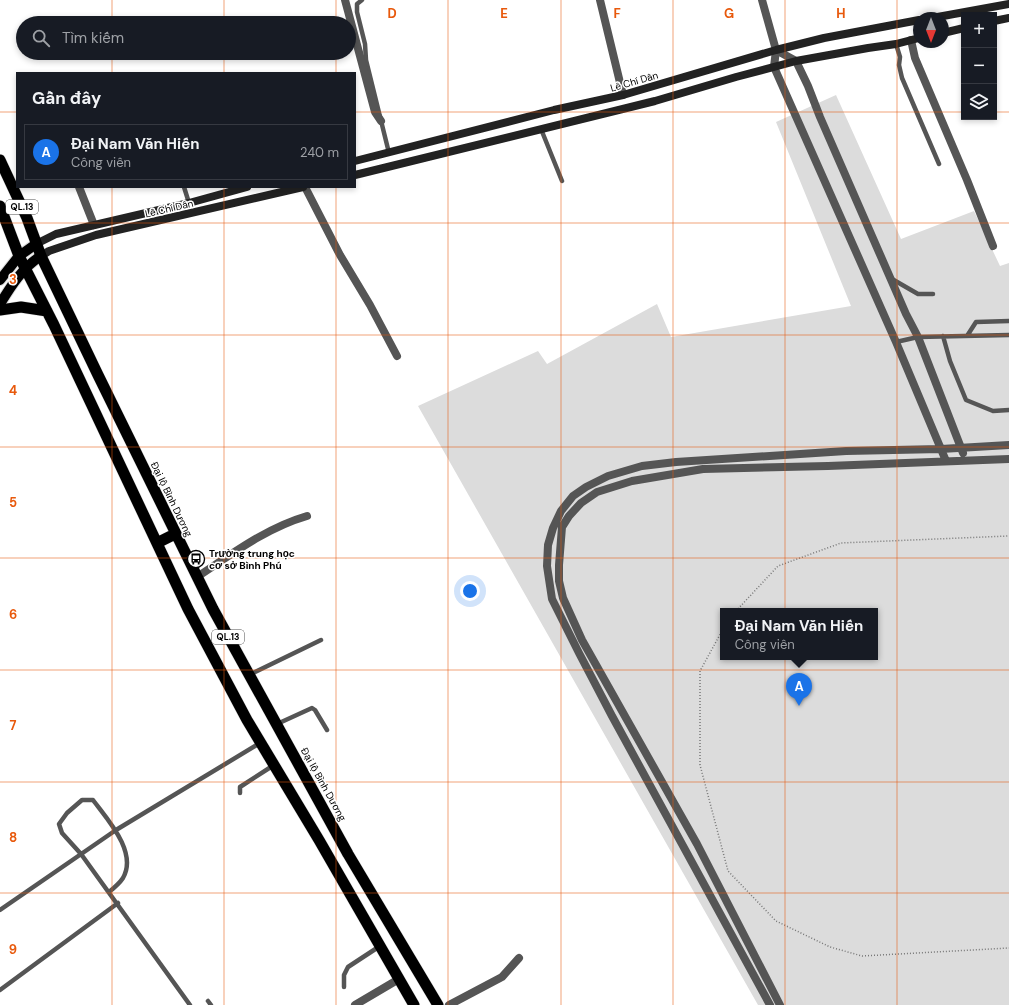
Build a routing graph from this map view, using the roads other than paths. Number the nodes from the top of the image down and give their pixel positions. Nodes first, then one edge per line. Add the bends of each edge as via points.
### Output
1 (344, 0) edge
2 (362, 0) edge
3 (600, 0) edge
4 (762, 0) edge
5 (1009, 4) edge
6 (949, 15) edge
7 (348, 16) edge
8 (1009, 18) edge
9 (997, 20) edge
10 (913, 21) edge
11 (961, 29) edge
12 (949, 32) edge
13 (913, 40) edge
14 (356, 43) edge
15 (896, 44) junction
16 (915, 48) edge
17 (776, 50) junction
18 (796, 61) junction
19 (774, 67) junction
20 (623, 95) junction
21 (380, 121) junction
22 (541, 129) junction
23 (389, 153) junction
24 (0, 160) edge
25 (356, 161) edge
26 (940, 164) dead end
27 (356, 175) edge
28 (562, 181) dead end
29 (79, 188) edge
30 (184, 188) edge
31 (243, 188) edge
32 (300, 188) edge
33 (305, 188) edge
34 (188, 203) junction
35 (0, 206) edge
36 (94, 225) junction
37 (36, 244) junction
38 (993, 246) dead end
39 (19, 256) junction
40 (41, 256) junction
41 (26, 268) junction
42 (892, 279) junction
43 (0, 280) edge
44 (933, 294) dead end
45 (0, 304) edge
46 (0, 310) edge
47 (47, 311) junction
48 (1009, 322) edge
49 (943, 336) junction
50 (967, 336) junction
51 (1009, 336) edge
52 (918, 338) junction
53 (896, 342) junction
54 (397, 356) dead end
55 (1009, 410) edge
56 (1009, 445) edge
57 (961, 448) junction
58 (941, 449) junction
59 (1009, 459) edge
60 (966, 460) junction
61 (946, 461) junction
62 (307, 516) dead end
63 (175, 534) junction
64 (157, 543) junction
65 (197, 577) junction
66 (321, 640) dead end
67 (250, 674) junction
68 (277, 724) junction
69 (326, 730) dead end
70 (260, 742) junction
71 (274, 765) junction
72 (240, 793) dead end
73 (116, 830) junction
74 (81, 854) junction
75 (109, 892) junction
76 (118, 903) junction
77 (0, 910) edge
78 (380, 946) junction
79 (519, 958) dead end
80 (399, 980) junction
81 (344, 986) dead end
82 (0, 990) edge
83 (190, 1005) edge
84 (355, 1005) edge
85 (414, 1005) edge
86 (438, 1005) edge
87 (449, 1005) edge
88 (770, 1005) edge
89 (780, 1005) edge

1 - 7 street
2 - 21 lane via 357,4 357,12
3 - 20 street
4 - 17 street
5 - 6 main road
8 - 9 main road
10 - 17 main road, Lê Chí Dân
11 - 12 main road
13 - 15 main road
14 - 21 street via 375,112
15 - 18 main road
15 - 26 lane via 902,78
16 - 38 street via 915,58
17 - 18 street
17 - 19 street
17 - 20 main road, Lê Chí Dân
18 - 19 main road
18 - 42 street
19 - 22 main road via 655,101
19 - 53 street
20 - 23 main road, Lê Chí Dân via 554,110
21 - 23 lane
22 - 27 main road
22 - 28 lane
23 - 25 main road, Lê Chí Dân
24 - 37 highway, Đại lộ Bình Dương / QL.13 via 14,187
29 - 36 street
30 - 34 lane
31 - 34 main road, Lê Chí Dân
32 - 40 main road, Lê Chí Dân via 96,235
33 - 54 street
34 - 36 main road, Lê Chí Dân
35 - 39 highway, QL.13
36 - 37 main road, Lê Chí Dân via 56,234
37 - 39 main road
37 - 40 highway, Đại lộ Bình Dương / QL.13
39 - 41 highway, QL.13
39 - 43 main road
40 - 41 main road
40 - 63 highway, Đại lộ Bình Dương / QL.13
41 - 45 main road
41 - 47 highway, QL.13
42 - 44 lane via 918,294
42 - 52 street
46 - 47 highway via 20,307
47 - 64 highway, QL.13
48 - 50 lane via 976,322
49 - 50 lane
49 - 52 lane
49 - 55 lane via 966,400 993,411
50 - 51 lane
52 - 53 lane
52 - 57 street
53 - 58 street
56 - 57 street
57 - 58 street
57 - 60 street
58 - 61 street
58 - 88 street via 846,451 642,466 608,476 573,496 561,511 553,528 548,545 547,566 552,599 608,709
59 - 60 street
60 - 61 street
61 - 89 street via 704,469 632,481 597,492 581,503 562,527 560,582 563,598 582,640 697,844
62 - 65 street via 288,521 256,538
63 - 64 highway
63 - 65 highway, Đại lộ Bình Dương / QL.13
64 - 70 highway, QL.13 via 188,609
65 - 67 highway, Đại lộ Bình Dương / QL.13
66 - 67 lane
67 - 68 highway, Đại lộ Bình Dương / QL.13
68 - 69 lane via 312,708
68 - 86 highway, Đại lộ Bình Dương / QL.13 via 348,854
70 - 71 highway, QL.13
70 - 73 lane
71 - 72 lane via 240,787
71 - 78 highway, QL.13
73 - 74 lane
73 - 74 lane via 93,800 82,800 59,824 62,833
73 - 75 lane via 121,838 126,864 123,877
74 - 75 lane
74 - 77 lane
75 - 76 lane
76 - 82 lane
76 - 83 lane
78 - 80 highway, QL.13
78 - 81 lane via 348,967 344,975
79 - 87 street via 502,977
80 - 84 street
80 - 85 highway, QL.13

